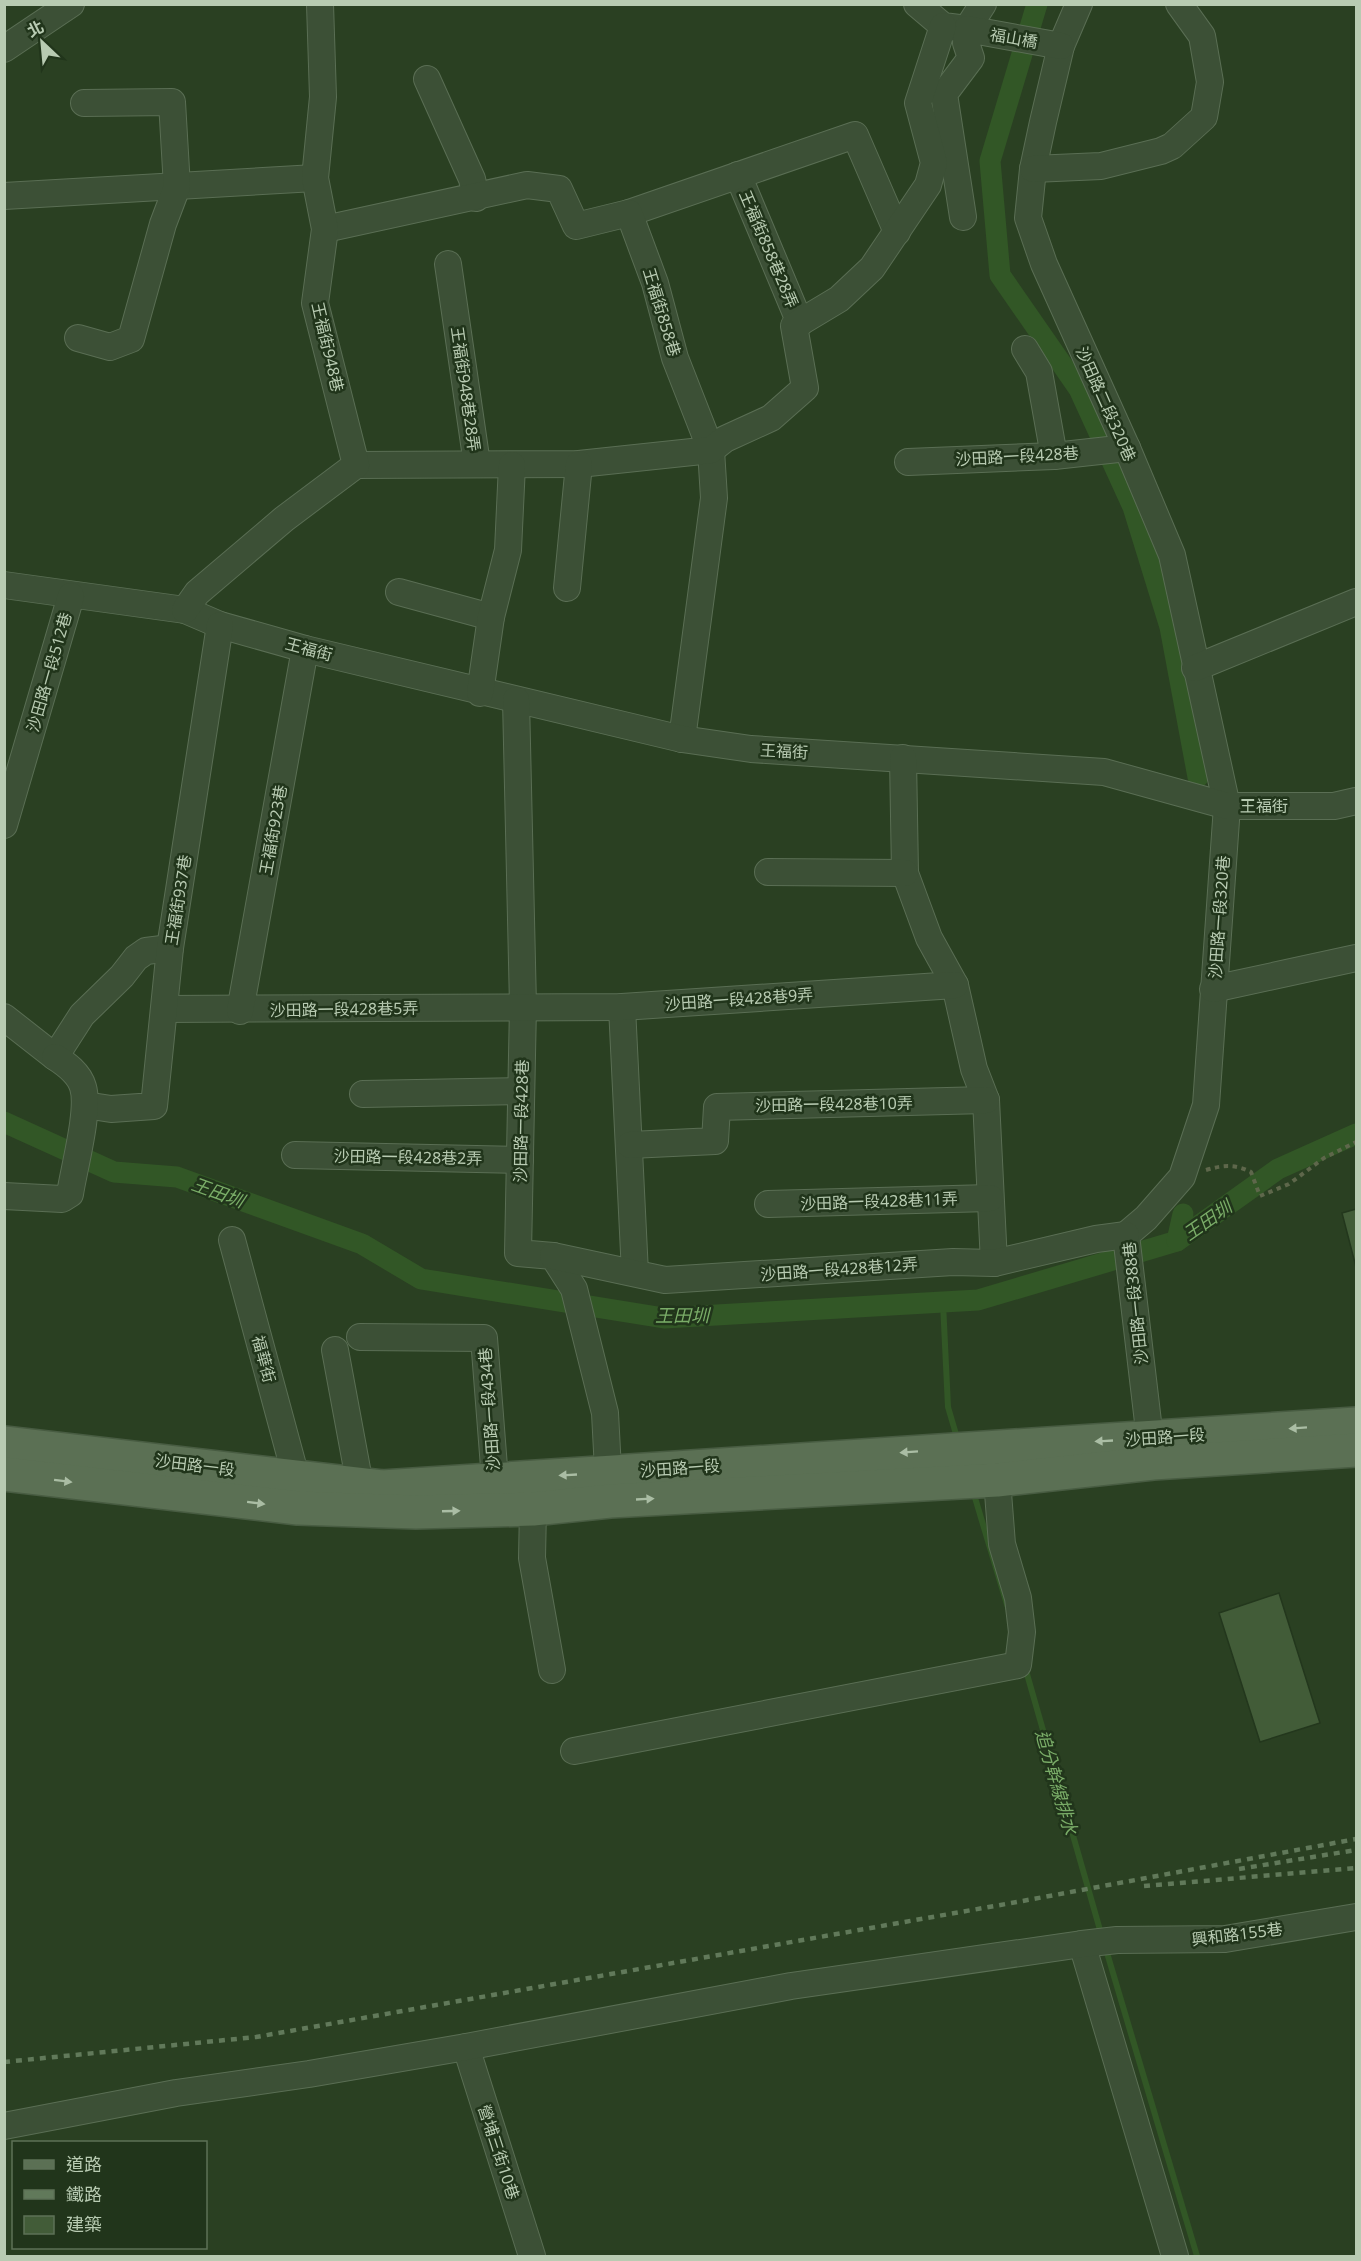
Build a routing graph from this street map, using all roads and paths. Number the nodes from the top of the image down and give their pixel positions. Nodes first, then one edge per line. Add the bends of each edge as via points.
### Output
1 (71, 4) edge
2 (320, 4) edge
3 (917, 4) edge
4 (983, 4) edge
5 (1079, 4) edge
6 (1179, 4) edge
7 (955, 28) junction
8 (1061, 46) junction
9 (4, 49) edge
10 (427, 79) dead end
11 (84, 103) dead end
12 (1033, 169) junction
13 (738, 175) junction
14 (315, 178) junction
15 (177, 187) junction
16 (4, 196) edge
17 (476, 198) junction
18 (629, 213) junction
19 (963, 217) dead end
20 (325, 229) junction
21 (897, 232) junction
22 (448, 264) dead end
23 (800, 322) junction
24 (78, 338) dead end
25 (1025, 349) dead end
26 (1127, 448) junction
27 (711, 450) junction
28 (1054, 456) junction
29 (908, 462) dead end
30 (477, 464) junction
31 (579, 464) junction
32 (356, 465) junction
33 (512, 465) junction
34 (4, 585) edge
35 (567, 588) dead end
36 (399, 592) dead end
37 (71, 596) junction
38 (1356, 602) edge
39 (185, 610) junction
40 (491, 617) junction
41 (220, 626) junction
42 (306, 649) junction
43 (1195, 668) junction
44 (480, 693) junction
45 (516, 700) junction
46 (682, 739) junction
47 (903, 758) junction
48 (1356, 801) edge
49 (1227, 806) junction
50 (4, 825) edge
51 (768, 872) dead end
52 (905, 873) junction
53 (170, 948) junction
54 (1356, 958) edge
55 (955, 985) junction
56 (1213, 989) junction
57 (523, 1006) junction
58 (622, 1007) junction
59 (165, 1009) junction
60 (240, 1011) junction
61 (4, 1017) edge
62 (55, 1057) junction
63 (521, 1091) junction
64 (363, 1094) dead end
65 (986, 1100) junction
66 (85, 1105) junction
67 (1356, 1142) edge
68 (630, 1145) junction
69 (295, 1155) dead end
70 (520, 1160) junction
71 (1182, 1177) junction
72 (4, 1196) edge
73 (990, 1198) junction
74 (768, 1204) dead end
75 (1126, 1235) junction
76 (232, 1240) dead end
77 (553, 1256) junction
78 (994, 1263) junction
79 (634, 1273) junction
80 (360, 1337) dead end
81 (335, 1350) dead end
82 (1356, 1424) edge
83 (4, 1443) edge
84 (1152, 1450) junction
85 (1356, 1450) edge
86 (4, 1474) edge
87 (296, 1478) junction
88 (495, 1480) junction
89 (997, 1480) junction
90 (360, 1485) junction
91 (609, 1487) junction
92 (533, 1509) junction
93 (552, 1670) dead end
94 (574, 1752) dead end
95 (1356, 1917) edge
96 (1082, 1944) junction
97 (465, 2047) junction
98 (4, 2126) edge
99 (532, 2256) edge
100 (1175, 2256) edge

1 - 9 street
2 - 14 street, 王福街948巷 via 323,97
3 - 7 street
4 - 7 street
5 - 8 street, 沙田路二段320巷
6 - 12 street via 1202,36 1210,82 1204,117 1161,151 1101,166
7 - 8 street, 福山橋
7 - 19 street via 971,58 944,94
7 - 21 street, 王福街858巷28弄 via 918,103 934,163 928,185
8 - 12 street, 沙田路二段320巷
10 - 17 street via 472,179
11 - 15 street via 172,102
12 - 26 street, 沙田路二段320巷 via 1028,218 1044,264
13 - 18 street
13 - 21 street via 855,135
13 - 23 street, 王福街858巷28弄
14 - 15 street
14 - 20 street, 王福街948巷
15 - 16 street
15 - 24 street via 131,339 110,347
17 - 18 street via 528,185 559,189 576,226
17 - 20 street
18 - 27 street, 王福街858巷 via 655,284 675,358
20 - 32 street, 王福街948巷 via 315,303
21 - 23 street, 王福街858巷28弄 via 872,268 839,299
22 - 30 street, 王福街948巷28弄
23 - 27 street, 王福街858巷28弄 via 794,326 794,334 805,388 771,418 725,439
25 - 28 street via 1039,372
26 - 28 street, 沙田路一段428巷
26 - 43 street, 沙田路二段320巷 via 1172,555
27 - 31 street
27 - 46 street, 王福街858巷 via 714,498
28 - 29 street, 沙田路一段428巷
30 - 32 street, 王福街948巷28弄
30 - 33 street
31 - 33 street
31 - 35 street
32 - 39 street via 284,519 197,593
33 - 40 street via 508,550
34 - 37 street
36 - 40 street
37 - 39 street, 沙田路一段512巷
37 - 50 street, 沙田路一段512巷
38 - 43 street
39 - 41 street, 沙田路一段512巷
40 - 44 street
41 - 42 street, 王福街
41 - 53 street, 王福街937巷
42 - 44 street, 王福街
42 - 60 street, 王福街923巷
43 - 49 street, 沙田路二段320巷
44 - 45 street, 王福街
45 - 46 street, 王福街
45 - 57 street, 沙田路一段428巷
46 - 47 street, 王福街 via 751,749
47 - 49 street, 王福街 via 1104,772
47 - 52 street
48 - 49 street, 王福街 via 1334,806
49 - 56 street, 沙田路一段320巷
51 - 52 street
52 - 55 street via 929,938
53 - 59 street, 王福街937巷
53 - 62 street via 146,951 136,958 82,1015
54 - 56 street, 沙田路一段320巷
55 - 58 street, 沙田路一段428巷9弄
55 - 65 street via 974,1069
56 - 71 street, 沙田路一段388巷 via 1206,1105
57 - 58 street, 沙田路一段428巷9弄
57 - 60 street, 沙田路一段428巷5弄
57 - 63 street, 沙田路一段428巷
58 - 68 street
59 - 60 street, 沙田路一段428巷5弄
59 - 66 street, 王福街937巷 via 154,1106
61 - 62 street
62 - 66 street via 78,1077
63 - 64 street
63 - 70 street, 沙田路一段428巷
65 - 68 street, 沙田路一段428巷10弄 via 717,1107 715,1141
65 - 73 street
66 - 72 street via 70,1194 62,1199
67 - 71 path via 1324,1158 1289,1184 1260,1196 1251,1172 1238,1166 1220,1166
68 - 79 street
69 - 70 street, 沙田路一段428巷2弄
70 - 77 street, 沙田路一段428巷 via 518,1253
71 - 75 street, 沙田路一段388巷
73 - 74 street, 沙田路一段428巷11弄
73 - 78 street
75 - 78 street, 沙田路一段428巷12弄
75 - 84 street, 沙田路一段388巷
76 - 87 street, 福華街
77 - 79 street, 沙田路一段428巷12弄
77 - 91 street via 574,1289 605,1413
78 - 79 street, 沙田路一段428巷12弄 via 952,1262 665,1280
80 - 88 street, 沙田路一段434巷 via 484,1338
81 - 90 street
82 -> 84 main road, 沙田路一段
83 - 87 main road, 沙田路一段
84 - 85 main road, 沙田路一段
84 - 89 main road, 沙田路一段
84 -> 91 main road, 沙田路一段 via 1005,1445
86 -> 92 main road, 沙田路一段 via 298,1508 416,1512
87 - 90 main road, 沙田路一段
88 - 90 main road, 沙田路一段
91 -> 88 main road, 沙田路一段
91 -> 89 main road, 沙田路一段
89 - 94 street via 1002,1544 1018,1598 1022,1632 1018,1665
91 - 92 main road, 沙田路一段
92 - 93 street via 532,1558
95 - 96 street, 興和路155巷 via 1224,1939
96 - 97 street, 興和路155巷 via 790,1986
96 - 100 street
97 - 98 street, 興和路155巷 via 176,2093
97 - 99 street, 營埔三街10巷

